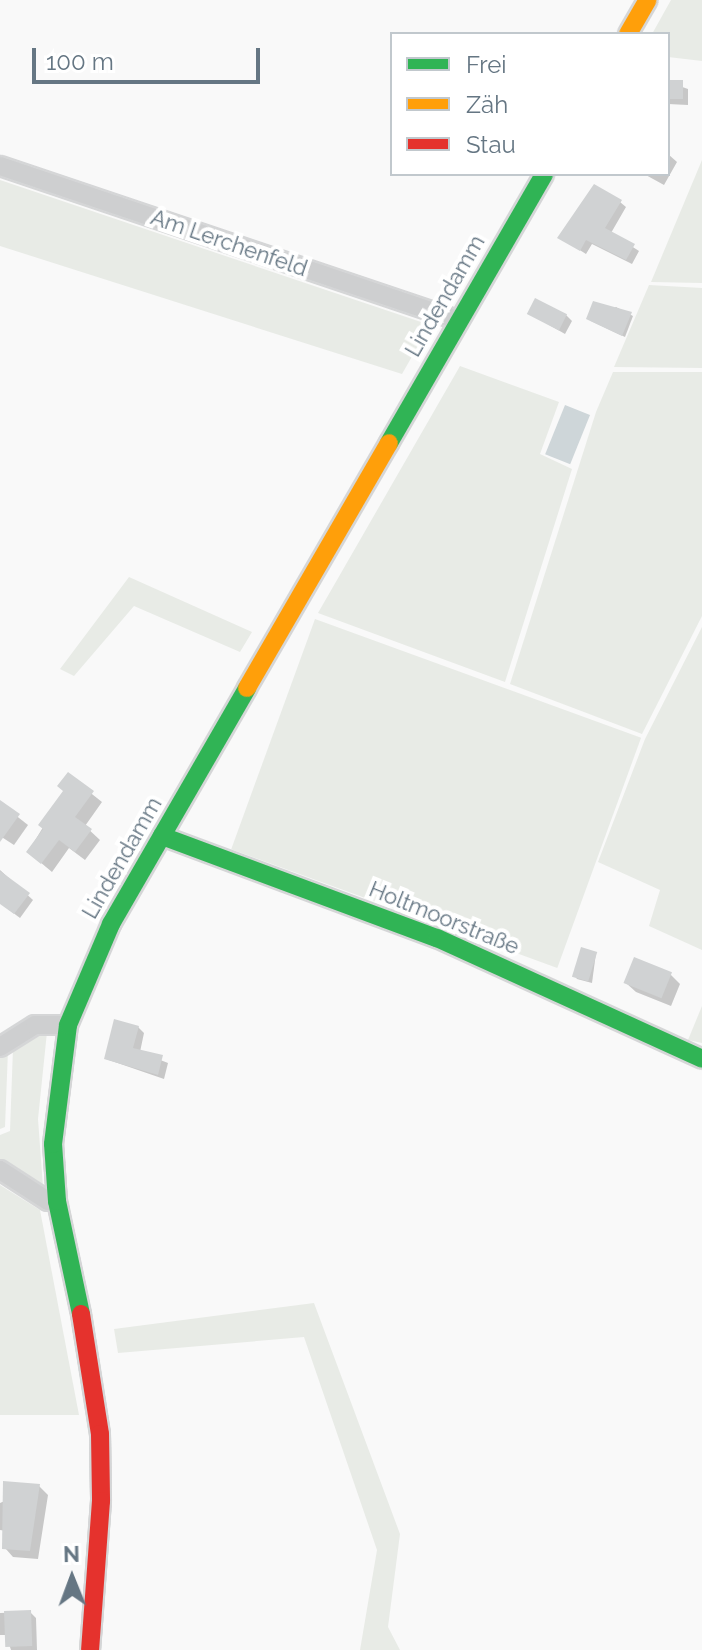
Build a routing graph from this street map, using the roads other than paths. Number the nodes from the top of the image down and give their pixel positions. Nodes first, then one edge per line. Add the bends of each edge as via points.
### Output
1 (648, 0) edge
2 (629, 32) edge
3 (0, 166) edge
4 (543, 176) edge
5 (458, 320) junction
6 (162, 836) junction
7 (68, 1025) junction
8 (0, 1047) edge
9 (702, 1059) edge
10 (0, 1170) edge
11 (57, 1201) junction
12 (90, 1650) edge

1 - 2 street
3 - 5 street, Am Lerchenfeld
4 - 5 street, Lindendamm
5 - 6 street, Lindendamm
6 - 7 street, Lindendamm via 101,942
6 - 9 street, Holtmoorstraße via 437,938
7 - 8 street via 35,1025
7 - 11 street, Lindendamm via 54,1113
10 - 11 street
11 - 12 street, Lindendamm via 89,1351 100,1434 101,1501

